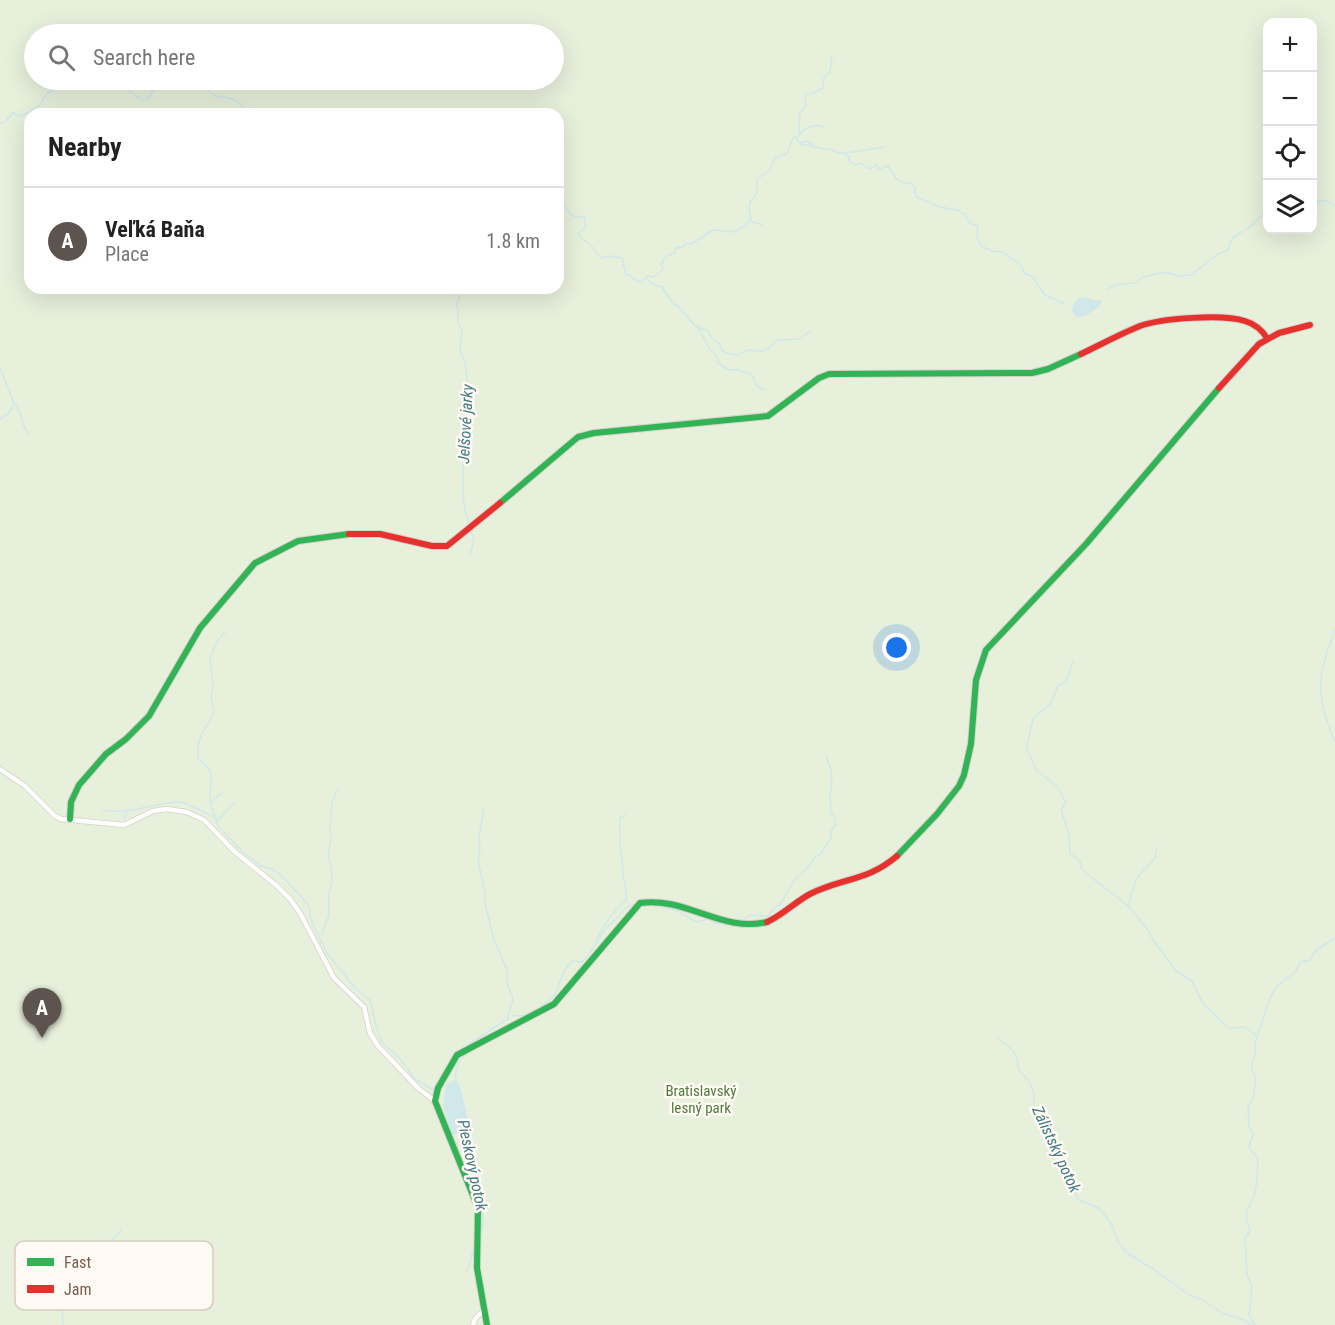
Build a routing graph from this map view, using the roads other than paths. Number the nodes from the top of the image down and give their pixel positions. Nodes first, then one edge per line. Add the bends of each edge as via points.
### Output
1 (1310, 326) dead end
2 (1267, 338) junction
3 (0, 769) edge
4 (70, 819) junction
5 (435, 1101) junction
6 (483, 1311) junction
7 (473, 1325) edge
8 (487, 1325) edge

1 - 2 street via 1284,330
2 - 4 street via 1255,326 1238,320 1155,321 1032,373 830,374 768,416 578,437 447,546 381,534 349,533 290,544 255,563 206,619 152,712 79,785 71,802
2 - 5 street via 1074,557 986,650 978,669 964,776 925,828 893,860 871,874 805,896 763,924 738,924 656,900 640,903 554,1004 457,1055
3 - 4 street via 25,786 55,816
4 - 5 street via 124,825 166,809 204,820 290,899 334,978 364,1007 370,1033 378,1046
5 - 6 street via 478,1208 478,1278
6 - 7 street
6 - 8 street

